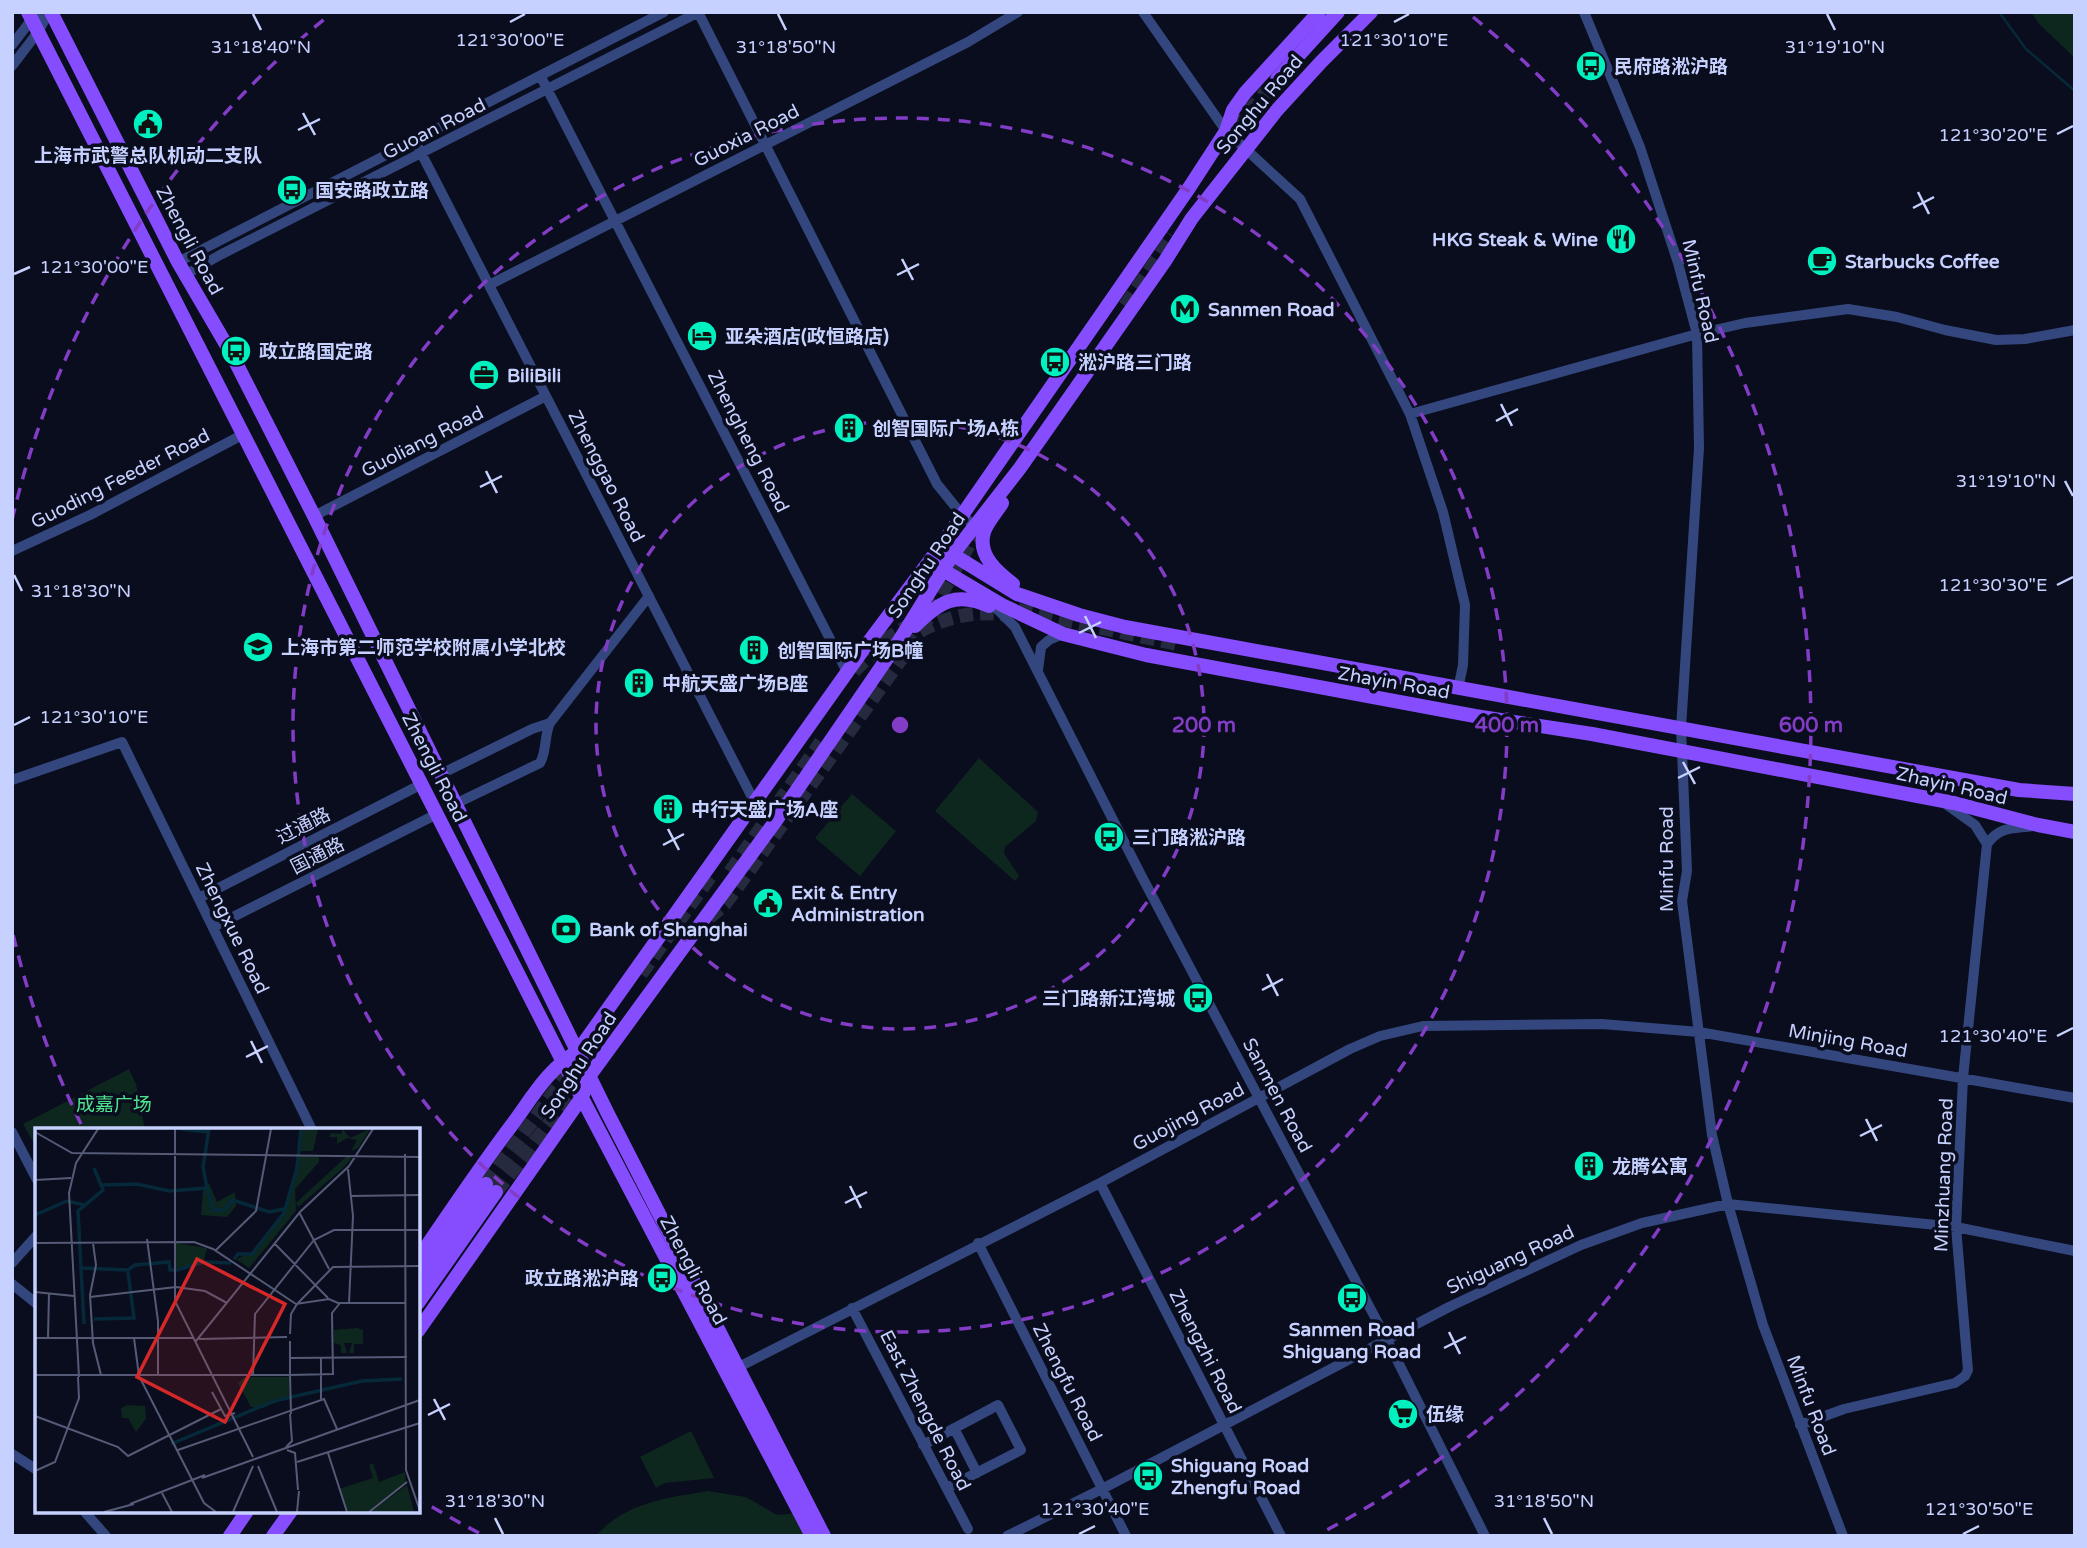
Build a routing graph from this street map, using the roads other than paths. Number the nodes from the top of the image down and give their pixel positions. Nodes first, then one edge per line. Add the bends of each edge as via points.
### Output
1 (49, 12) edge
2 (664, 12) edge
3 (698, 12) edge
4 (1018, 12) edge
5 (1143, 12) edge
6 (1319, 12) edge
7 (1338, 12) edge
8 (1360, 12) edge
9 (1371, 12) edge
10 (1584, 12) edge
11 (33, 21) edge
12 (12, 45) edge
13 (12, 66) edge
14 (541, 77) junction
15 (1277, 79) tunnel mouth
16 (1289, 89) tunnel mouth
17 (548, 90) junction
18 (1226, 131) junction
19 (415, 141) junction
20 (765, 145) junction
21 (1246, 148) junction
22 (421, 154) junction
23 (616, 221) junction
24 (182, 268) junction
25 (489, 285) junction
26 (2075, 330) edge
27 (1697, 334) junction
28 (546, 396) junction
29 (1410, 414) junction
30 (243, 435) junction
31 (1020, 468) junction
32 (962, 515) junction
33 (314, 516) junction
34 (974, 526) junction
35 (947, 550) junction
36 (12, 551) edge
37 (929, 562) junction
38 (943, 570) junction
39 (977, 591) junction
40 (649, 596) junction
41 (1037, 601) junction
42 (1002, 612) junction
43 (1037, 622) junction
44 (1063, 634) junction
45 (899, 641) junction
46 (847, 672) junction
47 (1037, 673) junction
48 (1398, 678) junction
49 (1458, 689) junction
50 (1577, 710) junction
51 (1475, 716) junction
52 (550, 723) junction
53 (1681, 728) junction
54 (1592, 734) junction
55 (1768, 744) junction
56 (1682, 751) junction
57 (1775, 769) junction
58 (441, 774) junction
59 (12, 780) edge
60 (422, 784) junction
61 (2075, 794) edge
62 (1934, 799) junction
63 (755, 803) junction
64 (455, 804) junction
65 (438, 814) junction
66 (776, 819) junction
67 (2038, 825) junction
68 (2075, 832) edge
69 (1986, 844) junction
70 (199, 898) junction
71 (213, 927) junction
72 (1699, 1032) junction
73 (578, 1051) junction
74 (562, 1060) junction
75 (590, 1075) junction
76 (1963, 1078) junction
77 (582, 1097) junction
78 (1260, 1097) junction
79 (2075, 1098) edge
80 (311, 1128) edge
81 (12, 1132) edge
82 (35, 1176) edge
83 (1100, 1183) junction
84 (1728, 1204) junction
85 (1956, 1227) junction
86 (35, 1237) edge
87 (978, 1243) junction
88 (2075, 1251) edge
89 (420, 1256) edge
90 (12, 1263) edge
91 (420, 1278) edge
92 (12, 1284) edge
93 (420, 1300) edge
94 (35, 1302) edge
95 (852, 1308) junction
96 (420, 1328) edge
97 (1387, 1340) junction
98 (732, 1370) junction
99 (1224, 1425) junction
100 (1800, 1425) junction
101 (954, 1428) junction
102 (923, 1445) junction
103 (12, 1454) edge
104 (35, 1469) edge
105 (977, 1473) junction
106 (947, 1489) junction
107 (1102, 1489) junction
108 (86, 1513) edge
109 (246, 1513) edge
110 (290, 1513) edge
111 (968, 1530) dead end
112 (106, 1536) edge
113 (230, 1536) edge
114 (273, 1536) edge
115 (812, 1536) edge
116 (824, 1536) edge
117 (1007, 1536) edge
118 (1126, 1536) edge
119 (1282, 1536) edge
120 (1485, 1536) edge
121 (1843, 1536) edge

1 - 11 street
1 - 24 main road, Zhengli Road
2 - 14 street, Guoan Road
3 - 17 street, Guoan Road
3 - 20 street
4 - 20 street, Guoxia Road
5 - 18 street
6 - 18 main road, Songhu Road via 1245,93
7 - 15 main road
8 - 16 main road
9 - 21 main road, Songhu Road
10 - 27 street, Minfu Road via 1640,147
11 - 12 street
11 - 13 street
11 - 30 main road, Zhengli Road
14 - 17 street, Zhengheng Road
14 - 19 street, Guoan Road
17 - 22 street, Guoan Road
17 - 23 street, Zhengheng Road
18 - 21 street
18 - 32 main road, Songhu Road
19 - 22 street, Zhenggao Road
19 - 24 street, Guoan Road via 296,200
20 - 23 street, Guoxia Road
20 - 32 street via 937,484
21 - 29 street via 1300,200
21 - 31 main road, Songhu Road via 1192,218
22 - 24 street, Guoan Road via 220,255
22 - 25 street, Zhenggao Road
23 - 25 street, Guoxia Road
23 - 46 street, Zhengheng Road
24 - 33 main road, Zhengli Road
25 - 28 street, Zhenggao Road
26 - 27 street via 1996,340 1848,309
27 - 29 street
27 - 53 street, Minfu Road via 1699,448
28 - 33 street, Guoliang Road
28 - 40 street, Zhenggao Road
29 - 49 street via 1443,512 1465,605
30 - 36 street, Guoding Feeder Road
30 - 60 main road, Zhengli Road
31 - 34 main road, Songhu Road
31 - 41 main road via 984,532 983,546 998,572
32 - 34 street
32 - 35 main road, Songhu Road
33 - 58 main road, Zhengli Road
34 - 35 main road, Songhu Road
35 - 37 main road, Songhu Road
35 - 38 main road, Songhu Road
35 - 41 main road, Zhayin Road via 990,580
37 - 38 main road, Zhayin Road
37 - 46 main road, Songhu Road
38 - 39 main road, Zhayin Road
38 - 45 main road, Songhu Road
39 - 42 street, Sanmen Road
39 - 43 main road, Zhayin Road
40 - 52 street
40 - 63 street, Zhenggao Road
41 - 48 main road, Zhayin Road via 1125,627
42 - 43 main road
42 - 45 main road via 959,598 929,612
42 - 47 street, Sanmen Road via 1015,627
43 - 44 main road, Zhayin Road
44 - 47 street via 1041,647
44 - 51 main road, Zhayin Road via 1146,655
45 - 66 main road, Songhu Road
46 - 63 main road, Songhu Road
47 - 78 street, Sanmen Road
48 - 49 main road, Zhayin Road
48 - 51 main road via 1181,650
49 - 50 main road, Zhayin Road
50 - 53 main road, Zhayin Road
50 - 54 main road via 1604,722 1602,730
51 - 54 main road, Zhayin Road
52 - 58 street
52 - 64 street via 540,763
53 - 55 main road, Zhayin Road
53 - 56 street, Minfu Road
54 - 56 main road, Zhayin Road
55 - 57 main road via 1757,751 1757,758
55 - 61 main road, Zhayin Road via 2019,790
56 - 57 main road, Zhayin Road
56 - 72 street, Minfu Road via 1687,871 1682,901
57 - 62 main road, Zhayin Road
58 - 64 main road, Zhengli Road
59 - 70 street, Zhengxue Road via 122,742
60 - 65 main road, Zhengli Road
60 - 70 street, 过通路
62 - 67 main road, Zhayin Road
62 - 69 street via 1969,820
63 - 66 street, Zhenggao Road
63 - 73 main road, Songhu Road
64 - 73 main road, Zhengli Road
65 - 71 street, 国通路
65 - 74 main road, Zhengli Road
66 - 75 main road, Songhu Road
67 - 68 main road, Zhayin Road
67 - 69 street via 2004,828
69 - 76 street, Minzhuang Road
70 - 71 street, Zhengxue Road
71 - 80 street, Zhengxue Road
72 - 76 street, Minjing Road
72 - 78 street, Guojing Road via 1602,1024 1423,1026 1350,1049
72 - 84 street, Minfu Road via 1712,1135
73 - 74 main road, Songhu Road
73 - 75 main road, Zhengli Road
74 - 77 main road, Zhengli Road
74 - 89 main road, Songhu Road via 480,1167
75 - 77 main road, Songhu Road
75 - 98 main road, Zhengli Road
76 - 79 street, Minjing Road
76 - 85 street, Minzhuang Road
77 - 96 main road, Songhu Road
77 - 98 main road, Zhengli Road
78 - 83 street, Guojing Road
78 - 97 street, Sanmen Road
81 - 82 street
83 - 87 street, Guojing Road
83 - 99 street, Zhengzhi Road
84 - 85 street, Shiguang Road
84 - 97 street, Shiguang Road via 1615,1231
84 - 100 street, Minfu Road via 1763,1325
85 - 88 street, Shiguang Road
85 - 100 street, Minzhuang Road via 1968,1366 1965,1376 1955,1383 1844,1409
86 - 90 street
87 - 95 street, Guojing Road
87 - 107 street, Zhengfu Road
91 - 93 main road via 491,1188
92 - 94 street
95 - 98 street, Guojing Road
95 - 102 street, East Zhengde Road
97 - 99 street, Shiguang Road
97 - 120 street, Sanmen Road
98 - 115 main road, Zhengli Road
98 - 116 main road, Zhengli Road
99 - 107 street, Shiguang Road
99 - 119 street, Zhengzhi Road
100 - 121 street, Minfu Road
101 - 102 street
101 - 105 street
101 - 105 street via 998,1405 1021,1450
102 - 106 street, East Zhengde Road
103 - 104 street
105 - 106 street
106 - 111 street, East Zhengde Road
107 - 117 street, Shiguang Road
107 - 118 street, Zhengfu Road
108 - 112 street
109 - 113 main road
110 - 114 main road

